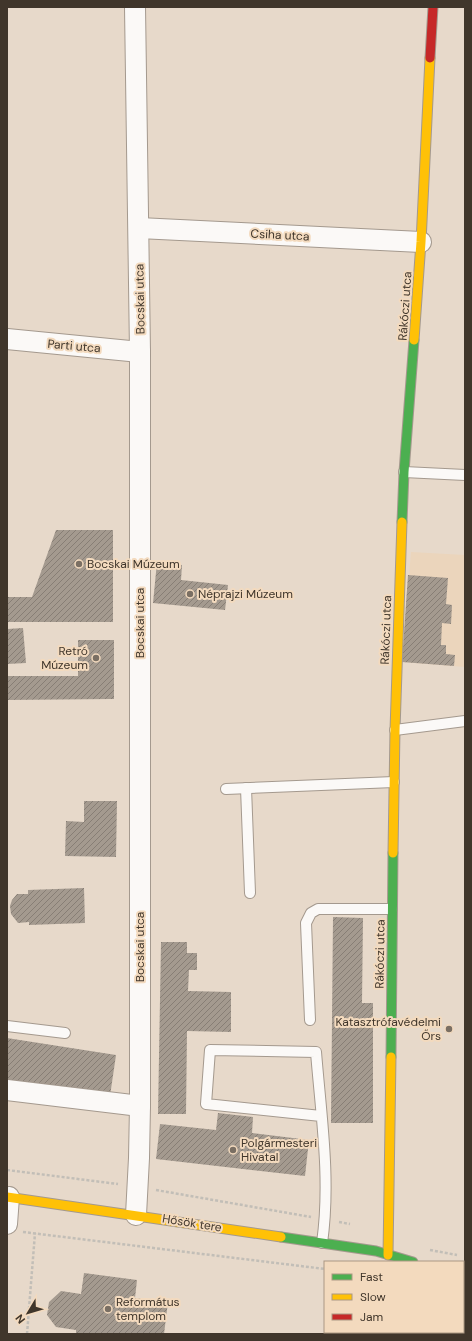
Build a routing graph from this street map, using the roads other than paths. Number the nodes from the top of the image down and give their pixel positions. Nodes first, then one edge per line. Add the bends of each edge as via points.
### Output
1 (135, 7) edge
2 (433, 7) edge
3 (139, 228) junction
4 (421, 242) junction
5 (7, 340) edge
6 (140, 352) junction
7 (404, 472) junction
8 (465, 475) edge
9 (465, 721) edge
10 (395, 730) junction
11 (394, 782) junction
12 (246, 788) junction
13 (226, 789) dead end
14 (250, 893) dead end
15 (392, 909) junction
16 (310, 1020) dead end
17 (7, 1026) edge
18 (65, 1033) dead end
19 (7, 1090) edge
20 (140, 1106) junction
21 (321, 1116) junction
22 (8, 1197) edge
23 (136, 1215) junction
24 (14, 1228) edge
25 (322, 1243) junction
26 (388, 1254) junction
27 (410, 1261) edge

1 - 3 street, Bocskai utca
2 - 4 street, Rákóczi utca
3 - 4 street, Csiha utca
3 - 6 street, Bocskai utca
4 - 7 street, Rákóczi utca
5 - 6 street, Parti utca
6 - 20 street, Bocskai utca
7 - 8 lane
7 - 10 street, Rákóczi utca
9 - 10 lane
10 - 11 street, Rákóczi utca
11 - 12 lane
11 - 15 street, Rákóczi utca
12 - 13 lane
12 - 14 lane
15 - 16 lane via 318,909 311,913 306,923
15 - 26 street, Rákóczi utca
17 - 18 lane
19 - 20 street
20 - 23 street, Bocskai utca
21 - 21 lane via 316,1052 210,1050 206,1104
21 - 25 lane via 326,1179 326,1220
22 - 23 street, Hősök tere
22 - 24 street
23 - 25 street, Hősök tere
25 - 26 street, Hősök tere
26 - 27 street, Hősök tere

